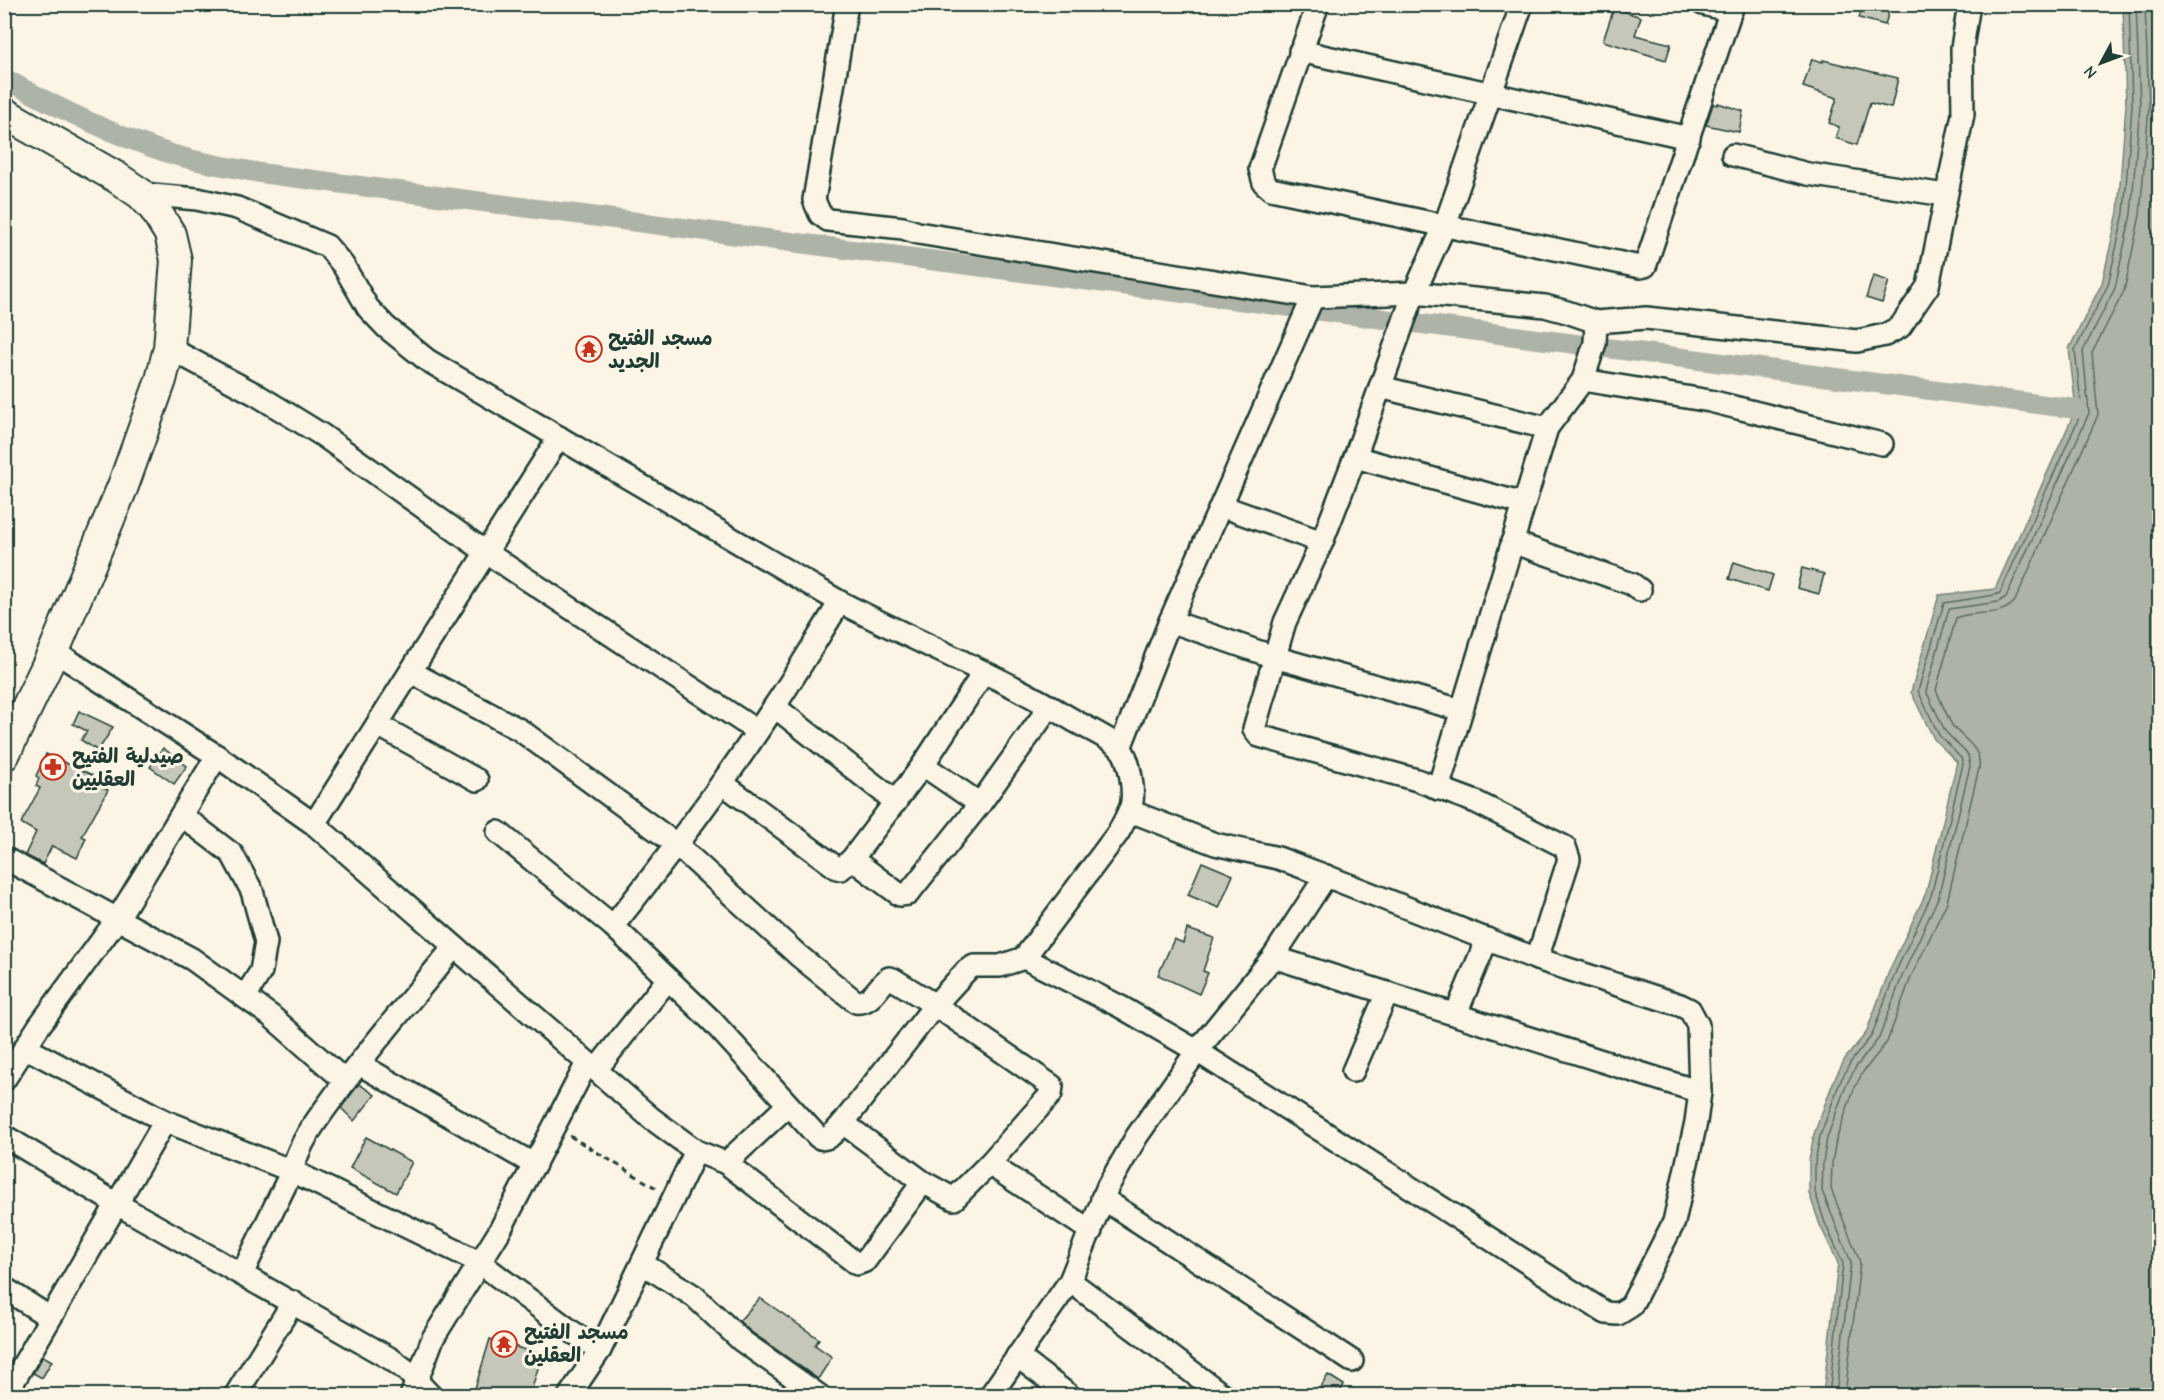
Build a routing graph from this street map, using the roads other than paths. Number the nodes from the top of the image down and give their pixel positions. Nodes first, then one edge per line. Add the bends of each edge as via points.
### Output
1 (847, 4) edge
2 (1318, 4) edge
3 (1522, 4) edge
4 (1703, 4) edge
5 (1969, 4) edge
6 (1732, 8) edge
7 (1300, 51) junction
8 (1492, 93) junction
9 (4, 113) edge
10 (1689, 138) junction
11 (1733, 155) dead end
12 (141, 194) junction
13 (1945, 195) junction
14 (1445, 225) junction
15 (1414, 293) junction
16 (1313, 297) junction
17 (1596, 322) junction
18 (169, 348) junction
19 (1583, 380) junction
20 (1380, 387) junction
21 (1547, 428) junction
22 (559, 437) junction
23 (1882, 444) dead end
24 (1355, 457) junction
25 (1524, 504) junction
26 (1221, 506) junction
27 (1322, 542) junction
28 (1512, 542) junction
29 (487, 553) junction
30 (1640, 590) dead end
31 (840, 602) junction
32 (1170, 621) junction
33 (54, 651) junction
34 (1274, 657) junction
35 (411, 672) junction
36 (984, 672) junction
37 (775, 706) junction
38 (1050, 706) junction
39 (1461, 710) junction
40 (378, 725) junction
41 (758, 731) junction
42 (1120, 748) junction
43 (4, 755) edge
44 (217, 756) junction
45 (923, 765) junction
46 (477, 780) dead end
47 (722, 783) junction
48 (1438, 789) junction
49 (896, 802) junction
50 (980, 804) junction
51 (1130, 811) junction
52 (181, 815) junction
53 (314, 824) junction
54 (498, 832) dead end
55 (677, 845) junction
56 (4, 858) edge
57 (852, 859) junction
58 (1326, 876) junction
59 (118, 918) junction
60 (613, 926) junction
61 (1487, 939) junction
62 (454, 947) junction
63 (1273, 957) junction
64 (1024, 958) junction
65 (1537, 959) junction
66 (668, 979) junction
67 (1387, 993) junction
68 (245, 997) junction
69 (935, 1005) junction
70 (1456, 1014) junction
71 (26, 1048) junction
72 (1197, 1051) junction
73 (359, 1064) junction
74 (592, 1067) junction
75 (1353, 1071) dead end
76 (4, 1080) edge
77 (345, 1081) junction
78 (1700, 1092) junction
79 (788, 1105) junction
80 (165, 1120) junction
81 (843, 1123) junction
82 (4, 1136) edge
83 (696, 1151) junction
84 (726, 1163) junction
85 (989, 1164) junction
86 (535, 1165) junction
87 (292, 1171) junction
88 (923, 1182) junction
89 (1102, 1198) junction
90 (117, 1204) junction
91 (1091, 1231) junction
92 (479, 1262) junction
93 (643, 1264) junction
94 (242, 1274) junction
95 (1070, 1281) junction
96 (4, 1288) edge
97 (293, 1302) junction
98 (50, 1317) junction
99 (600, 1350) junction
100 (1017, 1356) junction
101 (1352, 1361) dead end
102 (420, 1390) edge
103 (1216, 1393) edge
104 (5, 1395) edge
105 (235, 1395) edge
106 (569, 1395) edge
107 (819, 1395) edge
108 (990, 1395) edge
109 (1070, 1395) edge

1 - 16 street via 814,200 820,214 828,220 903,228
2 - 7 street
3 - 8 street
4 - 6 street
5 - 13 street via 1962,48 1963,114
6 - 10 street
7 - 8 street
7 - 14 street via 1260,169 1264,183 1277,191
8 - 10 street
8 - 14 street
9 - 12 street
10 - 14 street via 1643,267
11 - 13 street via 1808,174
12 - 18 street via 163,221 174,246
12 - 22 street via 237,208 327,246 343,265 368,309 413,350
13 - 17 street via 1928,286 1900,327 1885,335 1857,341 1646,318
14 - 15 street
15 - 16 street
15 - 17 street via 1545,306
15 - 20 street
16 - 26 street
17 - 19 street via 1595,343
18 - 29 street via 322,435
18 - 33 street via 123,486
19 - 21 street
19 - 23 street via 1710,401
20 - 21 street
20 - 24 street
21 - 25 street
22 - 29 street
22 - 31 street
24 - 25 street
24 - 27 street
25 - 28 street
26 - 27 street
26 - 32 street
27 - 34 street via 1285,622
28 - 30 street
28 - 39 street
29 - 35 street
29 - 41 street
31 - 36 street
31 - 37 street
32 - 34 street
32 - 42 street
33 - 43 street
33 - 44 street
34 - 39 street
34 - 48 street via 1254,729 1256,734
35 - 40 street
35 - 55 street via 520,730
36 - 38 street
36 - 45 street
37 - 41 street
37 - 49 street
38 - 42 street
38 - 50 street
39 - 48 street
40 - 46 street
40 - 53 street
41 - 47 street
42 - 51 street via 1130,775
44 - 52 street
44 - 53 street
45 - 49 street
45 - 50 street
47 - 55 street
47 - 57 street via 837,868 845,867
48 - 65 street via 1476,802 1565,847 1569,859
49 - 57 street
50 - 57 street via 904,896
51 - 58 street via 1215,844 1278,858
51 - 64 street via 1118,833
52 - 59 street
52 - 68 street via 232,854 252,891 266,942 261,971
53 - 62 street
54 - 60 street
55 - 60 street
55 - 69 street via 799,956 856,1002 864,1003 889,978
56 - 59 street
58 - 61 street
58 - 63 street
59 - 68 street via 192,959
59 - 71 street
60 - 66 street
61 - 65 street
61 - 70 street
62 - 73 street
62 - 74 street
63 - 67 street
63 - 72 street
64 - 69 street via 1000,966 970,967
64 - 72 street
65 - 78 street via 1690,1010 1698,1025
66 - 74 street
66 - 79 street via 748,1058
67 - 70 street
67 - 75 street
68 - 77 street
69 - 81 street
69 - 85 street via 1052,1086 1051,1094
70 - 78 street
71 - 76 street
71 - 80 street
72 - 78 street via 1612,1315 1630,1306 1674,1222
72 - 89 street via 1147,1121
73 - 77 street
73 - 86 street
74 - 83 street
74 - 86 street
77 - 87 street via 303,1140
79 - 81 street via 822,1139
79 - 84 street
80 - 87 street
80 - 90 street
81 - 88 street
82 - 90 street
83 - 84 street
83 - 93 street
84 - 88 street via 856,1264 865,1261
85 - 88 street via 954,1199
85 - 91 street
86 - 92 street
87 - 92 street
87 - 94 street
89 - 91 street
89 - 101 street
90 - 94 street
90 - 98 street
91 - 95 street
92 - 99 street
92 - 102 street via 433,1338 423,1361
93 - 99 street
93 - 107 street via 694,1296 742,1341
94 - 97 street
95 - 100 street
95 - 103 street
96 - 98 street
97 - 102 street via 391,1359
97 - 105 street
98 - 104 street
99 - 106 street
100 - 108 street
100 - 109 street

